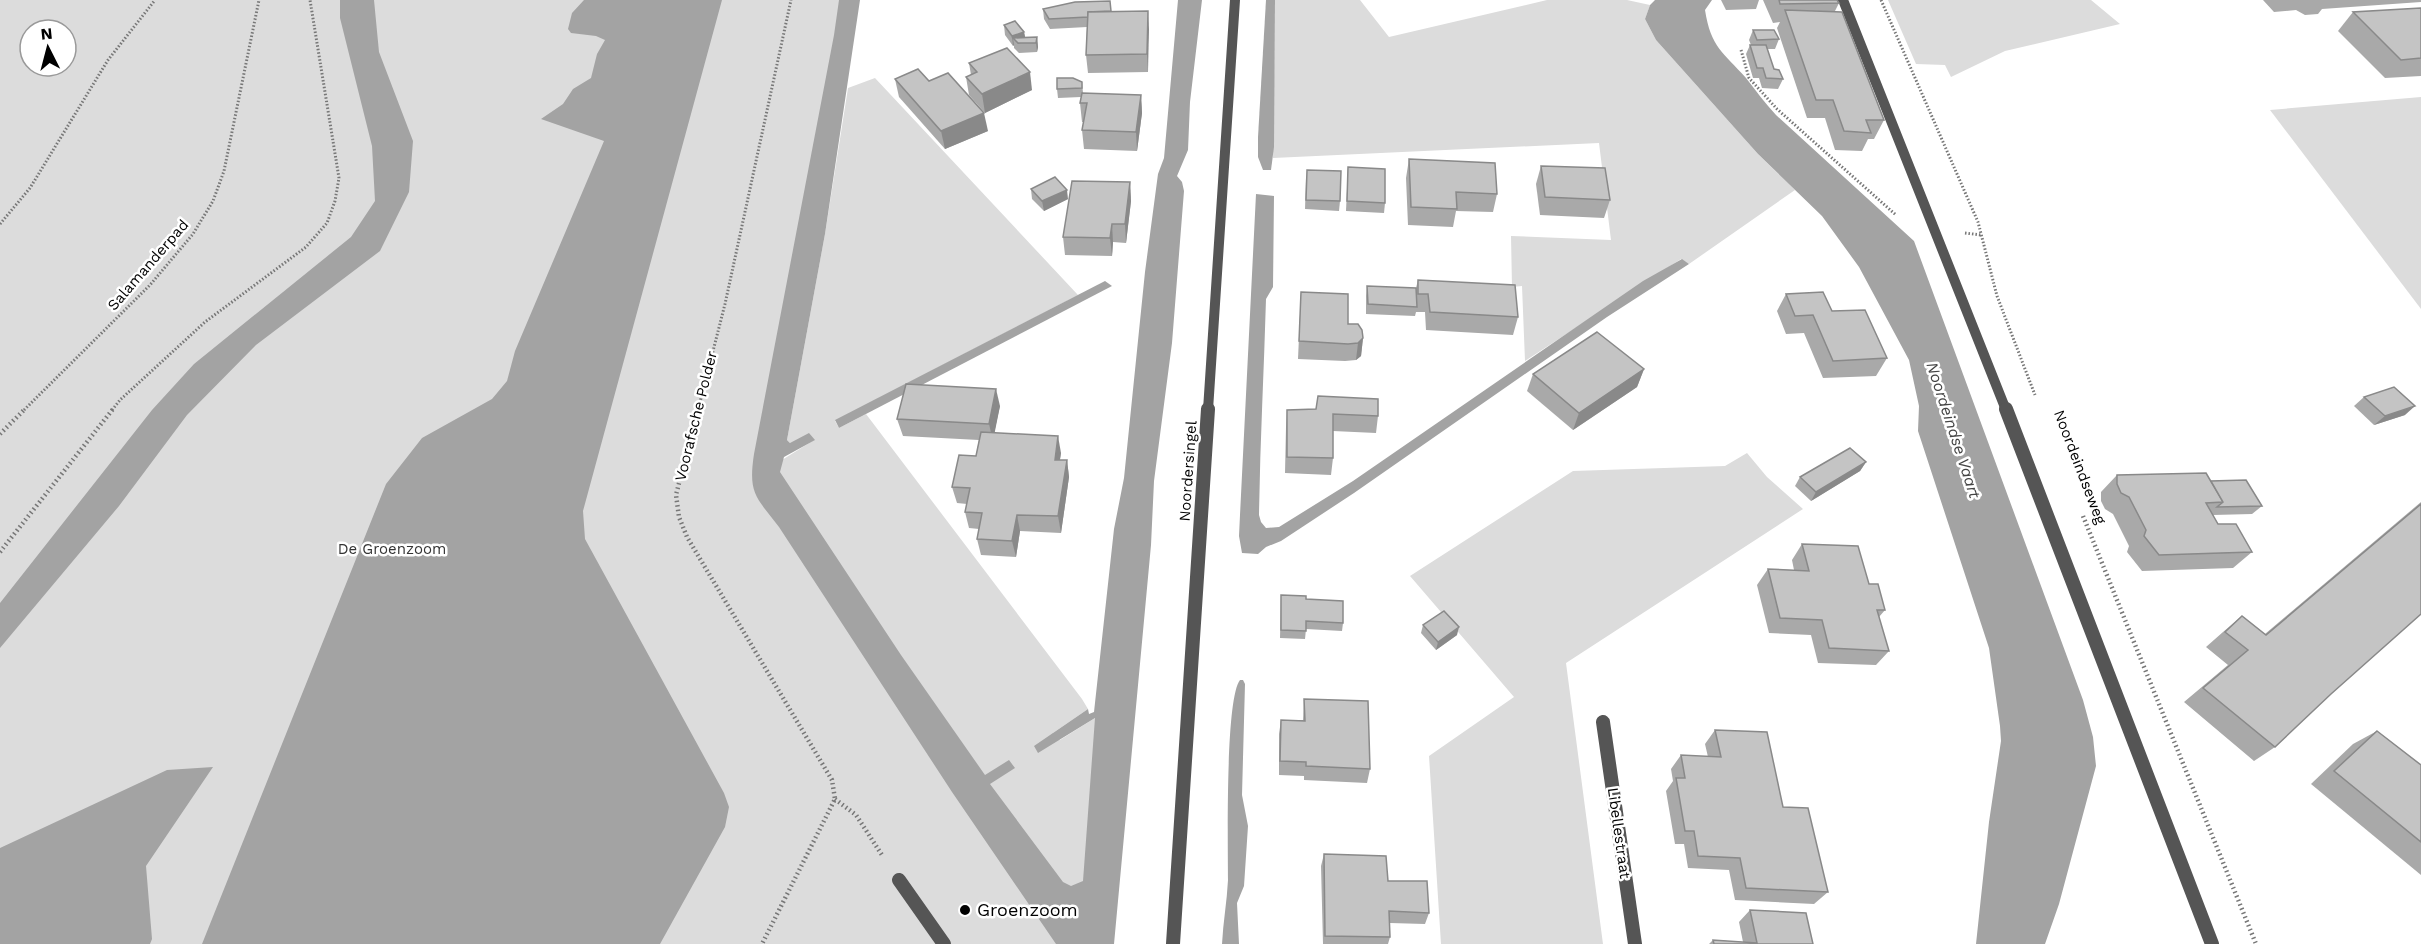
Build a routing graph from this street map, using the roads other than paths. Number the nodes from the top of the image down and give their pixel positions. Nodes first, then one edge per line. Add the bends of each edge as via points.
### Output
1 (1235, 0) edge
2 (1843, 0) edge
3 (1603, 722) dead end
4 (899, 880) road end
5 (944, 944) edge
6 (1173, 944) edge
7 (1635, 944) edge
8 (2212, 944) edge

1 - 6 street, Noordersingel
2 - 8 street
3 - 7 street, Libellestraat
4 - 5 street

